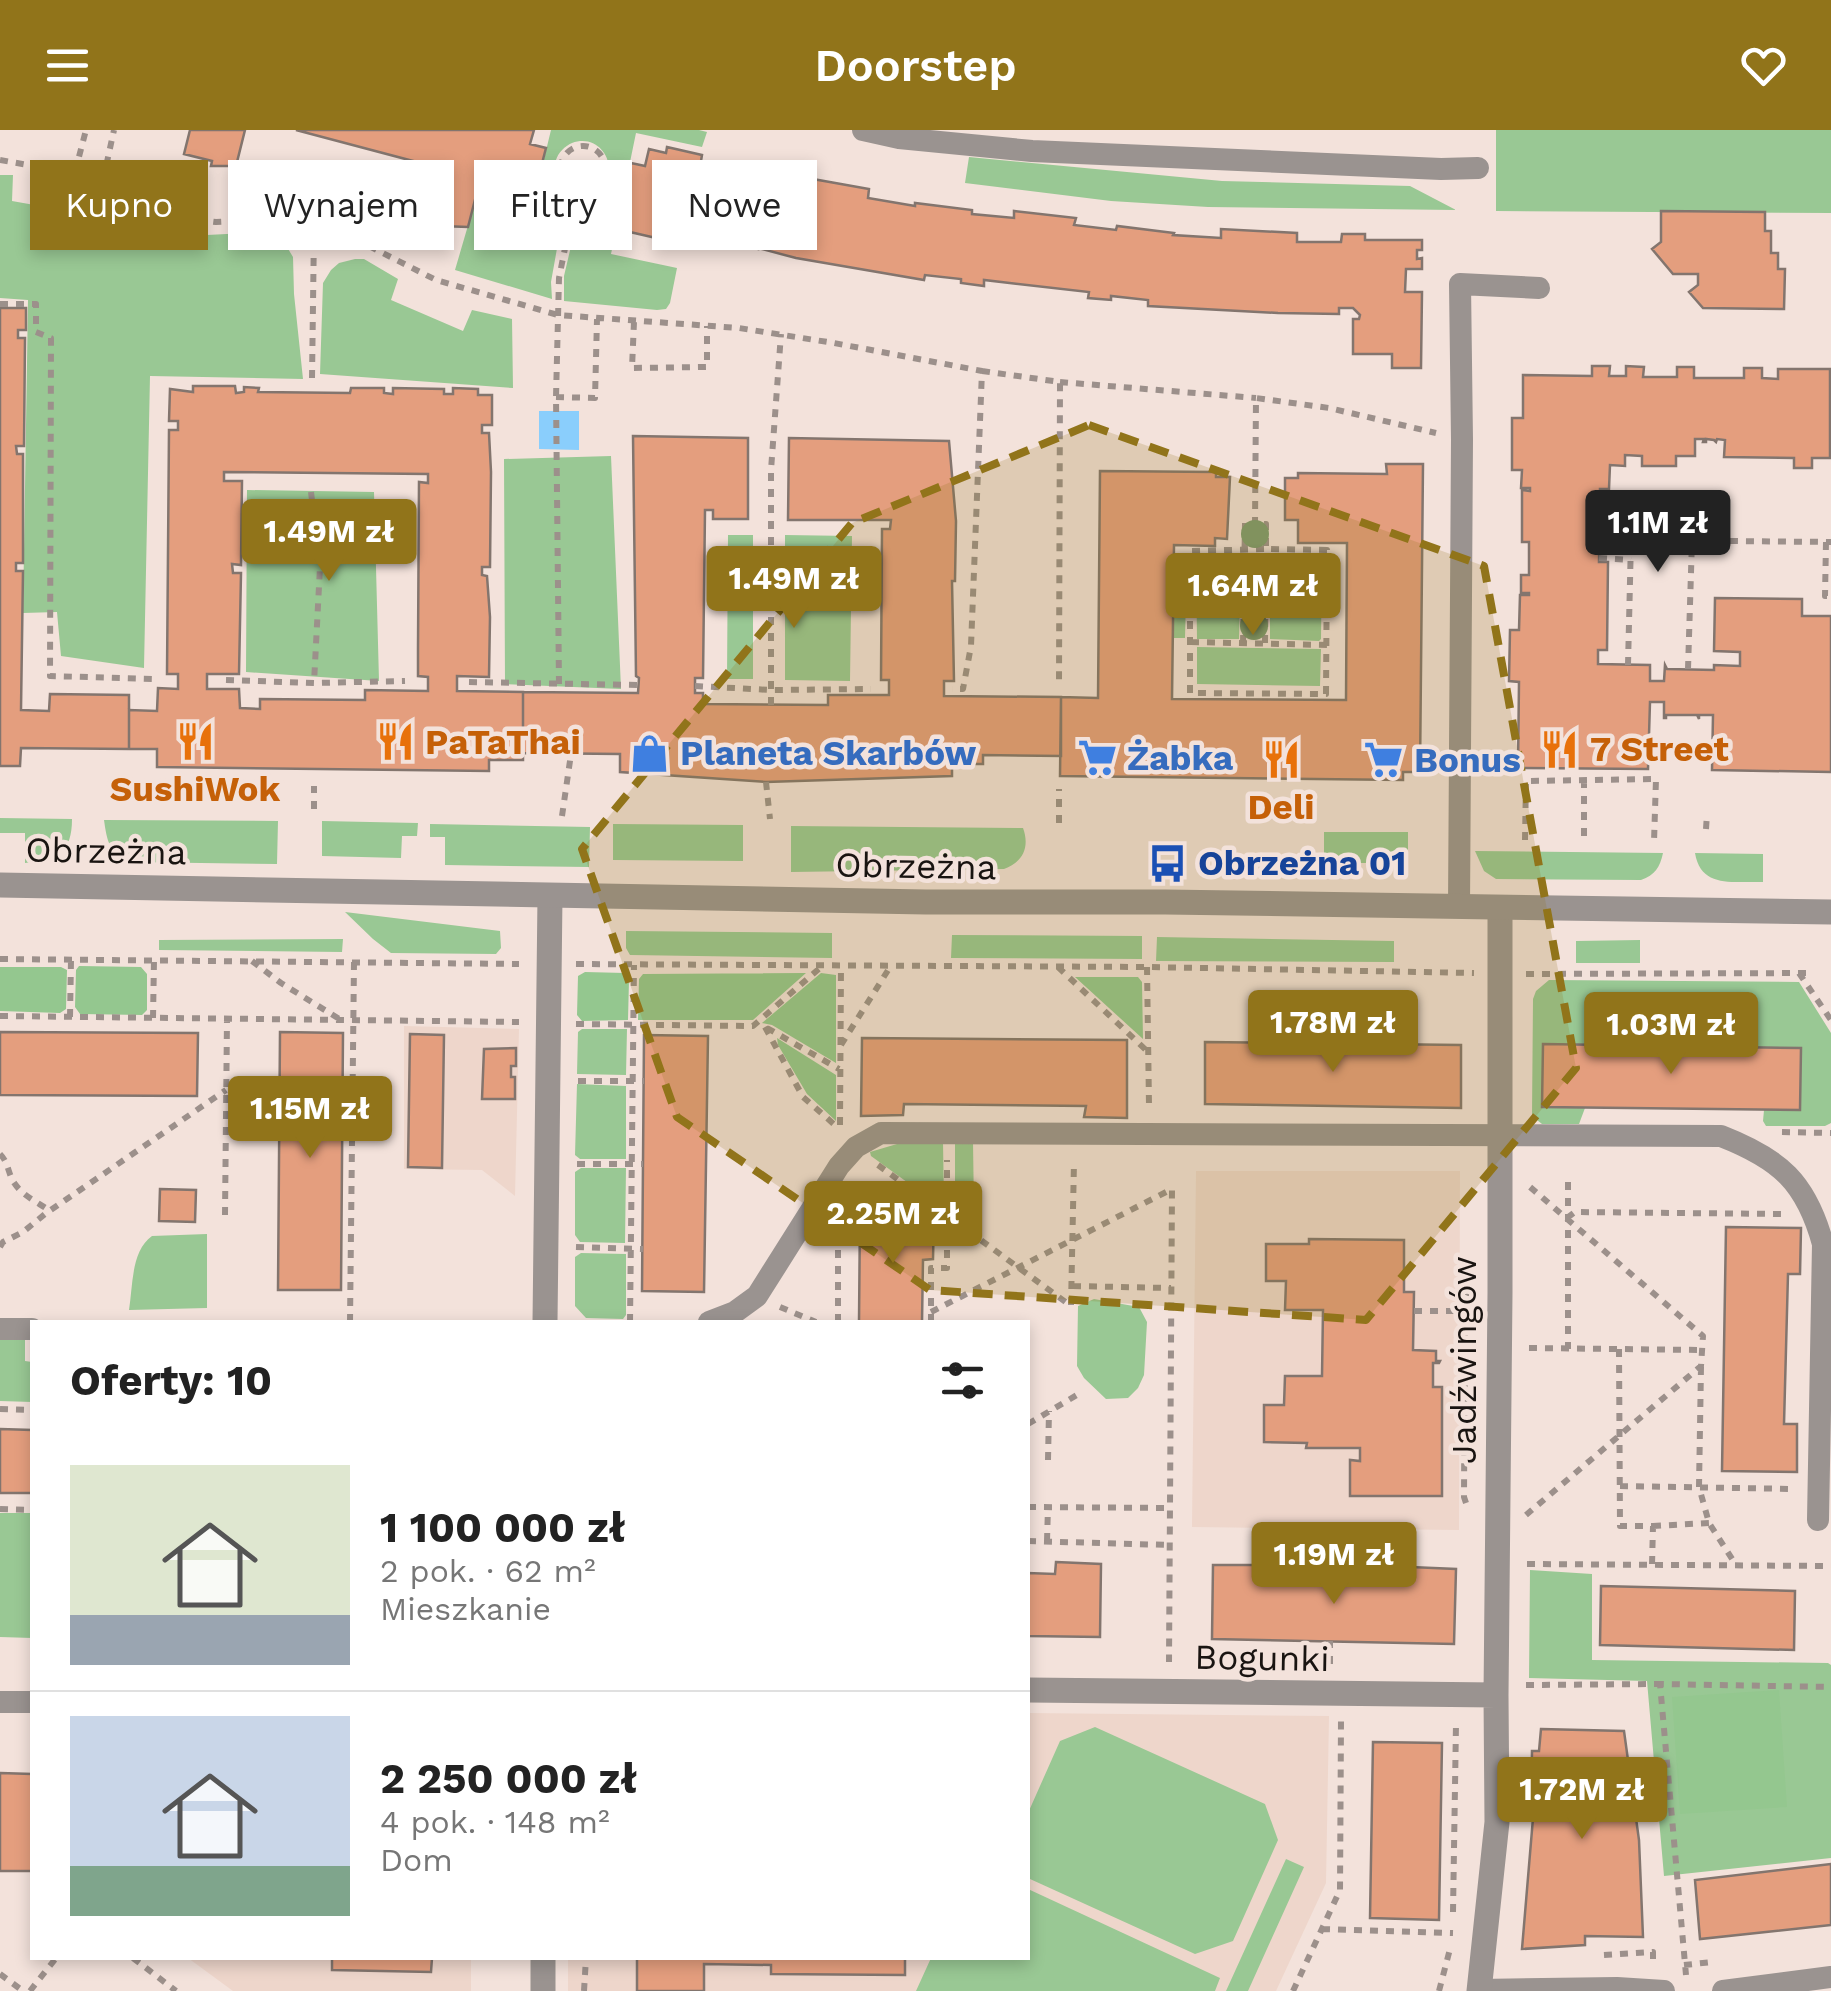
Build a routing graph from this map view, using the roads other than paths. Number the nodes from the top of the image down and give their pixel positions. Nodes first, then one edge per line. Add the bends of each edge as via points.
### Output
1 (863, 130) edge
2 (1478, 168) dead end
3 (1539, 288) dead end
4 (0, 885) edge
5 (550, 896) junction
6 (1459, 907) junction
7 (1500, 908) junction
8 (1831, 912) edge
9 (1500, 1136) junction
10 (545, 1320) edge
11 (715, 1320) edge
12 (0, 1329) edge
13 (30, 1329) edge
14 (1818, 1520) dead end
15 (1030, 1690) edge
16 (1496, 1695) junction
17 (0, 1702) edge
18 (30, 1702) edge
19 (543, 1960) edge
20 (1831, 1977) edge
21 (542, 1991) edge
22 (1479, 1991) edge
23 (1664, 1991) edge
24 (1723, 1991) edge

1 - 2 lane via 1032,151
3 - 6 lane via 1460,284
4 - 5 street, Obrzeżna
5 - 6 street, Obrzeżna
5 - 10 street
6 - 7 street, Obrzeżna
7 - 8 street, Obrzeżna
7 - 9 street, Jadźwingów
9 - 11 lane via 880,1133 839,1166 758,1296
9 - 14 lane via 1721,1136 1772,1159 1786,1174 1815,1216 1822,1244
9 - 16 street, Jadźwingów
12 - 13 lane
15 - 16 street, Bogunki
16 - 22 street, Jadźwingów via 1498,1822
17 - 18 lane
19 - 21 street
20 - 24 lane
22 - 23 lane

